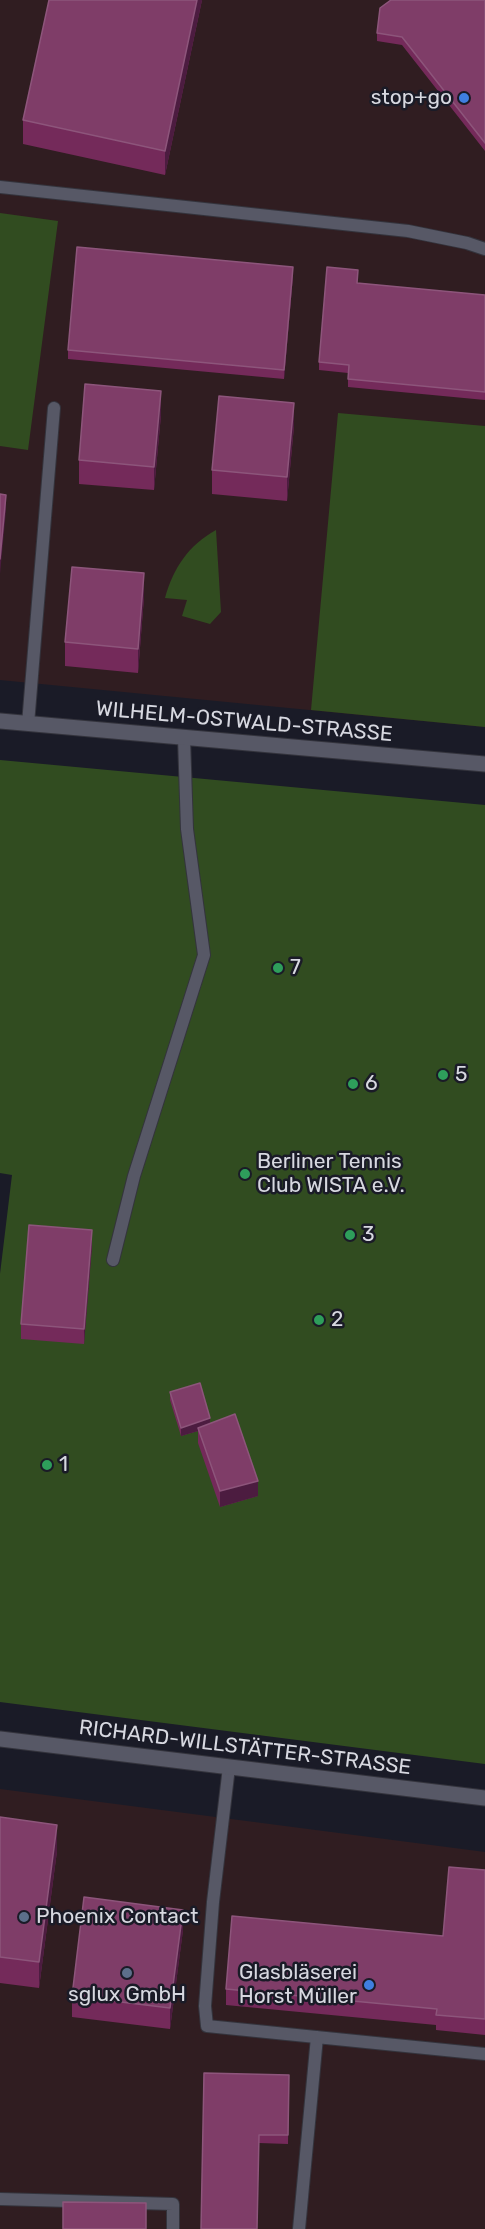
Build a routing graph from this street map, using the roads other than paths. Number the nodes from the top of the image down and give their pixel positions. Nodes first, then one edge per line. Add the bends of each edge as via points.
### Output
1 (0, 187) edge
2 (485, 249) edge
3 (54, 408) dead end
4 (0, 721) edge
5 (28, 724) junction
6 (184, 738) junction
7 (485, 764) edge
8 (113, 1260) dead end
9 (0, 1739) edge
10 (229, 1767) junction
11 (485, 1798) edge
12 (317, 2037) junction
13 (485, 2054) edge
14 (0, 2199) edge
15 (173, 2229) edge
16 (299, 2229) edge

1 - 2 lane via 408,231
3 - 5 lane
4 - 5 street, WILHELM-OSTWALD-STRASSE
5 - 6 street, WILHELM-OSTWALD-STRASSE
6 - 7 street, WILHELM-OSTWALD-STRASSE
6 - 8 lane via 187,830 204,955 134,1176
9 - 10 street, RICHARD-WILLSTÄTTER-STRASSE
10 - 11 street, RICHARD-WILLSTÄTTER-STRASSE
10 - 12 lane via 213,1902 207,2026
12 - 13 lane
12 - 16 lane
14 - 15 lane via 173,2204

